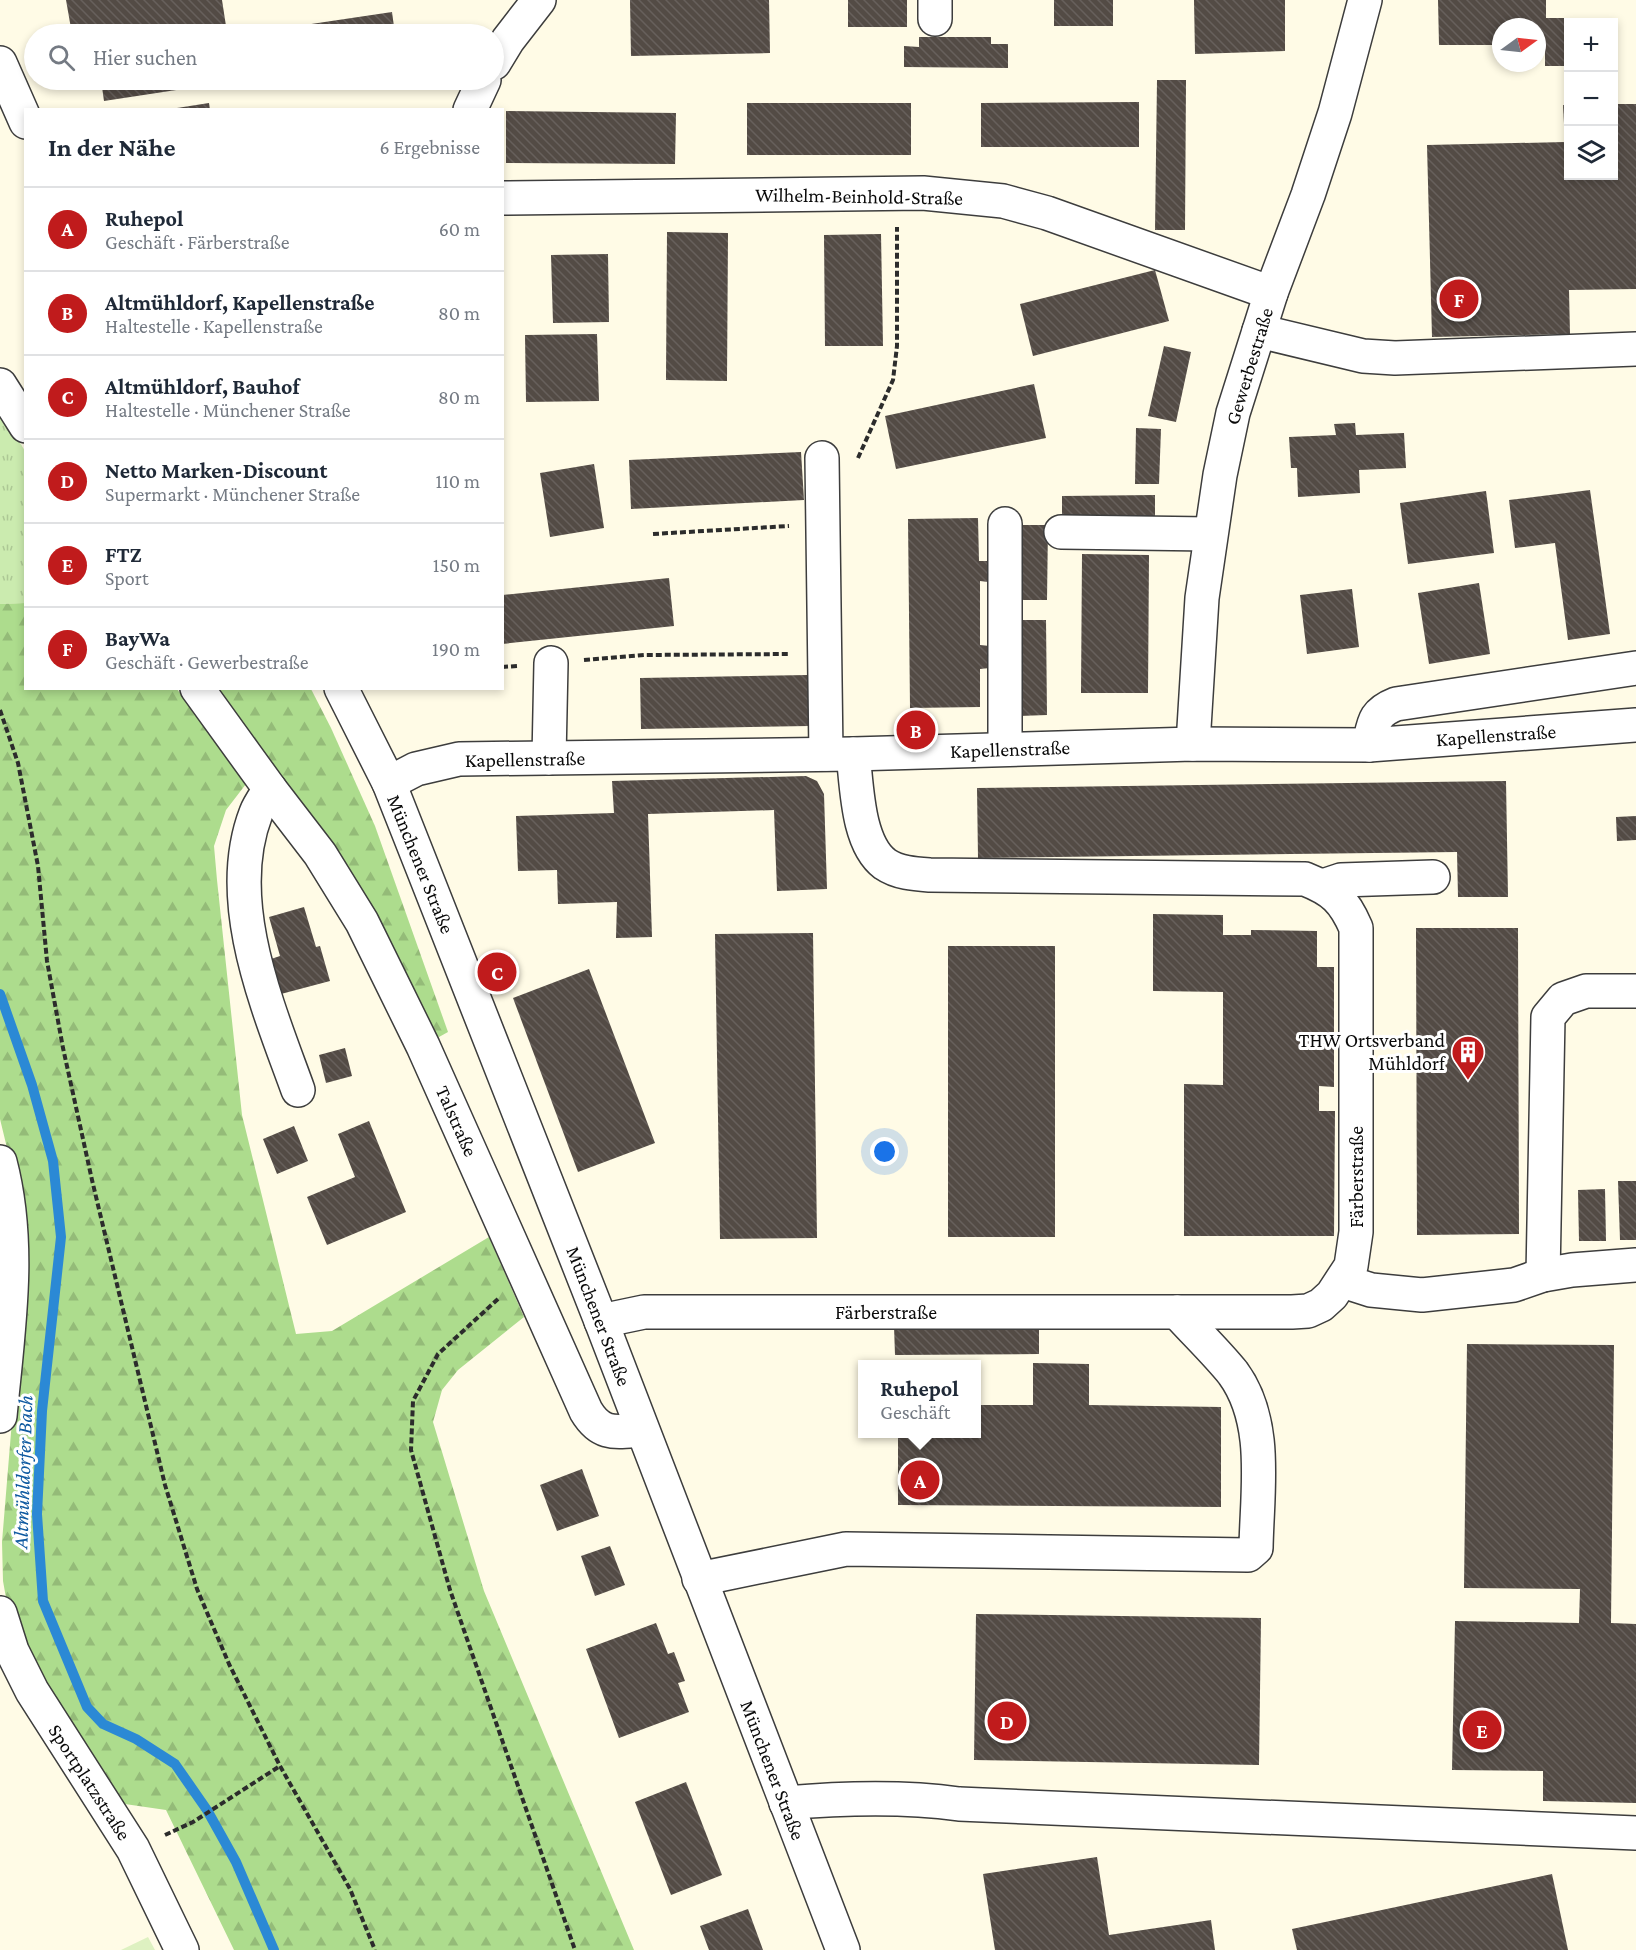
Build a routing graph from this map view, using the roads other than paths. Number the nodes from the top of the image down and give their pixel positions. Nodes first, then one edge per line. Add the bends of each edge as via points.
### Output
1 (539, 0) edge
2 (1365, 0) edge
3 (504, 47) edge
4 (0, 63) edge
5 (479, 90) edge
6 (471, 108) edge
7 (24, 117) edge
8 (504, 198) edge
9 (1271, 292) junction
10 (1259, 331) junction
11 (1636, 349) edge
12 (0, 385) edge
13 (24, 423) edge
14 (822, 458) dead end
15 (1005, 524) dead end
16 (1061, 532) dead end
17 (1210, 534) junction
18 (551, 663) road end
19 (1636, 668) edge
20 (198, 690) edge
21 (342, 690) edge
22 (1636, 725) edge
23 (1193, 744) junction
24 (1369, 745) junction
25 (1005, 749) junction
26 (840, 754) junction
27 (549, 758) junction
28 (388, 783) junction
29 (270, 789) junction
30 (1433, 878) dead end
31 (1323, 886) junction
32 (1636, 992) edge
33 (298, 1090) dead end
34 (0, 1162) edge
35 (1636, 1265) edge
36 (1543, 1275) junction
37 (1343, 1281) junction
38 (1177, 1312) junction
39 (601, 1321) junction
40 (0, 1416) edge
41 (642, 1430) junction
42 (699, 1579) junction
43 (0, 1613) edge
44 (786, 1803) junction
45 (1636, 1833) edge
46 (182, 1950) edge
47 (843, 1950) edge

1 - 3 street
2 - 9 street, Gewerbestraße via 1335,113
4 - 7 street
5 - 6 street
8 - 9 street, Wilhelm-Beinhold-Straße via 923,194 1003,201
9 - 10 street, Gewerbestraße
10 - 11 street via 1363,356 1395,358
10 - 17 street, Gewerbestraße via 1233,413
12 - 13 street
14 - 26 street, Färberstraße via 825,654
15 - 25 street
16 - 17 street
17 - 23 street, Gewerbestraße
18 - 27 street
19 - 24 street via 1396,704 1375,717
20 - 29 street, Talstraße
21 - 28 street, Münchener Straße
22 - 24 street, Kapellenstraße
23 - 24 street, Kapellenstraße
23 - 25 street, Kapellenstraße
25 - 26 street, Kapellenstraße
26 - 27 street, Kapellenstraße
26 - 31 street, Färberstraße via 875,854 898,870 930,874 1305,879
27 - 28 street, Kapellenstraße via 459,759 416,769
28 - 39 street, Münchener Straße
29 - 33 street via 256,812 247,843 246,915 262,992
29 - 41 street, Talstraße via 320,854 362,922 423,1046 586,1411 602,1430
30 - 31 street via 1341,880
31 - 37 street, Färberstraße via 1339,897 1356,928 1356,1232 1351,1266
32 - 36 street via 1587,991 1563,999 1548,1017
34 - 40 street via 13,1254
35 - 36 street
36 - 37 street via 1514,1285 1422,1295 1371,1290
37 - 38 street, Färberstraße via 1321,1305 1308,1311
38 - 39 street, Färberstraße via 644,1312
38 - 42 street via 1233,1374 1251,1408 1260,1453 1256,1548 1248,1555 846,1549
39 - 41 street, Münchener Straße
41 - 42 street, Münchener Straße
42 - 44 street, Münchener Straße
43 - 46 street, Sportplatzstraße via 12,1651 32,1691 133,1849
44 - 45 street via 917,1798 959,1804
44 - 47 street, Münchener Straße

